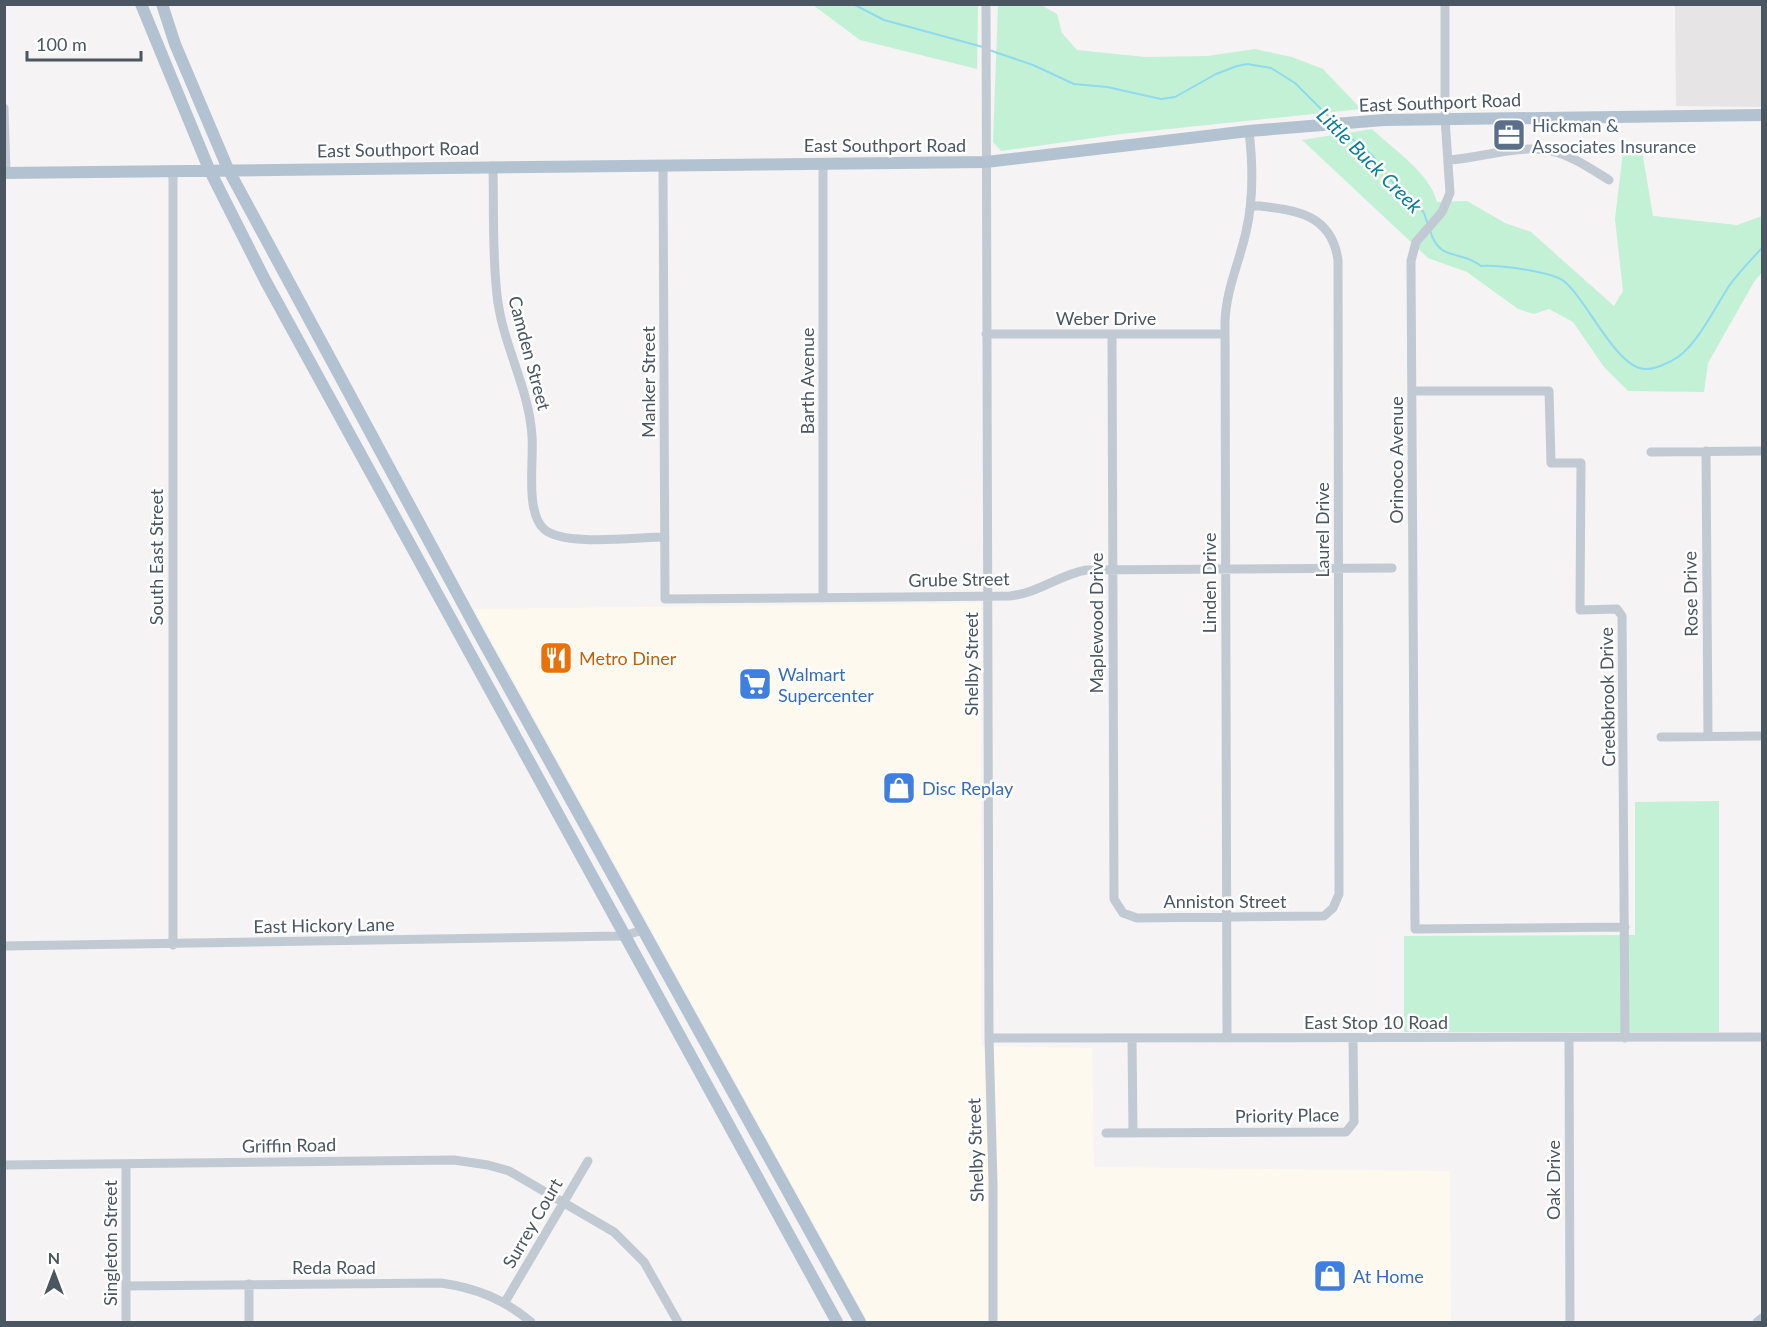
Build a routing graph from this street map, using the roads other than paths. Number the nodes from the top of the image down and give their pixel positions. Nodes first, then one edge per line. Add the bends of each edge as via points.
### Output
1 (141, 4) edge
2 (162, 4) edge
3 (986, 4) edge
4 (1445, 4) edge
5 (4, 108) edge
6 (1762, 115) edge
7 (1445, 118) junction
8 (1249, 131) junction
9 (1449, 160) junction
10 (986, 162) junction
11 (823, 163) junction
12 (663, 165) junction
13 (493, 166) junction
14 (208, 169) junction
15 (228, 169) junction
16 (173, 170) junction
17 (5, 173) edge
18 (1609, 180) dead end
19 (1251, 205) junction
20 (986, 334) junction
21 (1112, 334) junction
22 (1225, 334) junction
23 (1412, 390) junction
24 (1706, 451) junction
25 (1762, 451) edge
26 (1651, 452) dead end
27 (665, 537) junction
28 (1392, 568) dead end
29 (1226, 569) junction
30 (1338, 569) junction
31 (1112, 570) junction
32 (987, 595) junction
33 (822, 598) junction
34 (665, 599) joint
35 (1708, 736) junction
36 (1762, 736) edge
37 (1661, 737) dead end
38 (1120, 910) joint
39 (1330, 911) joint
40 (1226, 918) junction
41 (1625, 927) junction
42 (643, 930) junction
43 (623, 936) junction
44 (173, 945) junction
45 (4, 946) edge
46 (989, 1038) junction
47 (1227, 1038) junction
48 (1353, 1038) junction
49 (1569, 1038) junction
50 (1625, 1038) junction
51 (1762, 1038) edge
52 (1132, 1039) junction
53 (1106, 1133) dead end
54 (1133, 1133) junction
55 (588, 1161) dead end
56 (126, 1164) junction
57 (4, 1165) edge
58 (564, 1202) junction
59 (249, 1284) junction
60 (126, 1286) junction
61 (505, 1302) junction
62 (1762, 1318) edge
63 (126, 1323) edge
64 (249, 1323) edge
65 (531, 1323) edge
66 (678, 1323) edge
67 (837, 1323) edge
68 (860, 1323) edge
69 (993, 1323) edge
70 (1570, 1323) edge
71 (1757, 1323) edge

1 - 14 main road
2 - 15 main road
3 - 10 street, Shelby Street
4 - 7 street, Orinoco Avenue
5 - 17 street
6 - 7 main road, East Southport Road
7 - 8 main road, East Southport Road
7 - 9 street, Orinoco Avenue
8 - 10 main road, East Southport Road
8 - 19 street, Linden Drive
9 - 18 street via 1511,150 1550,151
9 - 23 street, Orinoco Avenue via 1450,193 1442,212 1413,248
10 - 11 main road, East Southport Road
10 - 20 street, Shelby Street
11 - 12 main road, East Southport Road
11 - 33 street, Barth Avenue
12 - 13 main road, East Southport Road
12 - 27 street, Manker Street
13 - 15 main road, East Southport Road
13 - 27 street, Camden Street via 498,303 530,419 536,519 545,531 564,539
14 - 15 main road, East Southport Road
14 - 16 main road, East Southport Road
14 - 43 main road
15 - 42 main road
16 - 17 main road, East Southport Road
16 - 44 street, South East Street
19 - 22 street, Linden Drive via 1228,297
19 - 30 street, Laurel Drive via 1305,214 1327,231 1337,254
20 - 21 street, Weber Drive
20 - 32 street, Shelby Street
21 - 22 street, Weber Drive
21 - 31 street, Maplewood Drive
22 - 29 street, Linden Drive
23 - 41 street, Creekbrook Drive via 1549,391 1551,464 1581,463 1580,610 1617,609 1622,616
23 - 41 street, Orinoco Avenue via 1415,929
24 - 25 street
24 - 26 street
24 - 35 street, Rose Drive
27 - 34 street, Manker Street
28 - 30 street, Grube Street
29 - 30 street, Grube Street
29 - 31 street, Grube Street
29 - 40 street, Linden Drive
30 - 39 street, Laurel Drive via 1339,894
31 - 32 street, Grube Street via 1075,572 1021,595
31 - 38 street, Maplewood Drive via 1113,894
32 - 33 street, Grube Street
32 - 46 street, Shelby Street
33 - 34 street, Grube Street
35 - 36 street
35 - 37 street
38 - 40 street, Anniston Street via 1137,918
39 - 40 street, Anniston Street via 1318,918
40 - 47 street, Linden Drive
41 - 50 street, Creekbrook Drive
42 - 43 street, East Hickory Lane
42 - 68 main road
43 - 44 street, East Hickory Lane
43 - 67 main road
44 - 45 street, East Hickory Lane
46 - 52 street, East Stop 10 Road
46 - 69 street, Shelby Street
47 - 48 street, East Stop 10 Road
47 - 52 street, East Stop 10 Road
48 - 49 street, East Stop 10 Road
48 - 54 street, Priority Place via 1354,1122 1346,1132
49 - 50 street, East Stop 10 Road
49 - 70 street, Oak Drive
50 - 51 street, East Stop 10 Road
52 - 54 street
53 - 54 street, Priority Place
55 - 58 street, Surrey Court
56 - 57 street, Griffin Road
56 - 58 street, Griffin Road via 468,1161 508,1171
56 - 60 street, Singleton Street
58 - 61 street, Surrey Court
58 - 66 street, Griffin Road via 630,1246 652,1274
59 - 60 street, Reda Road
59 - 61 street, Reda Road via 441,1283 472,1288
59 - 64 street
60 - 63 street, Singleton Street
61 - 65 street, Reda Road
62 - 71 street

